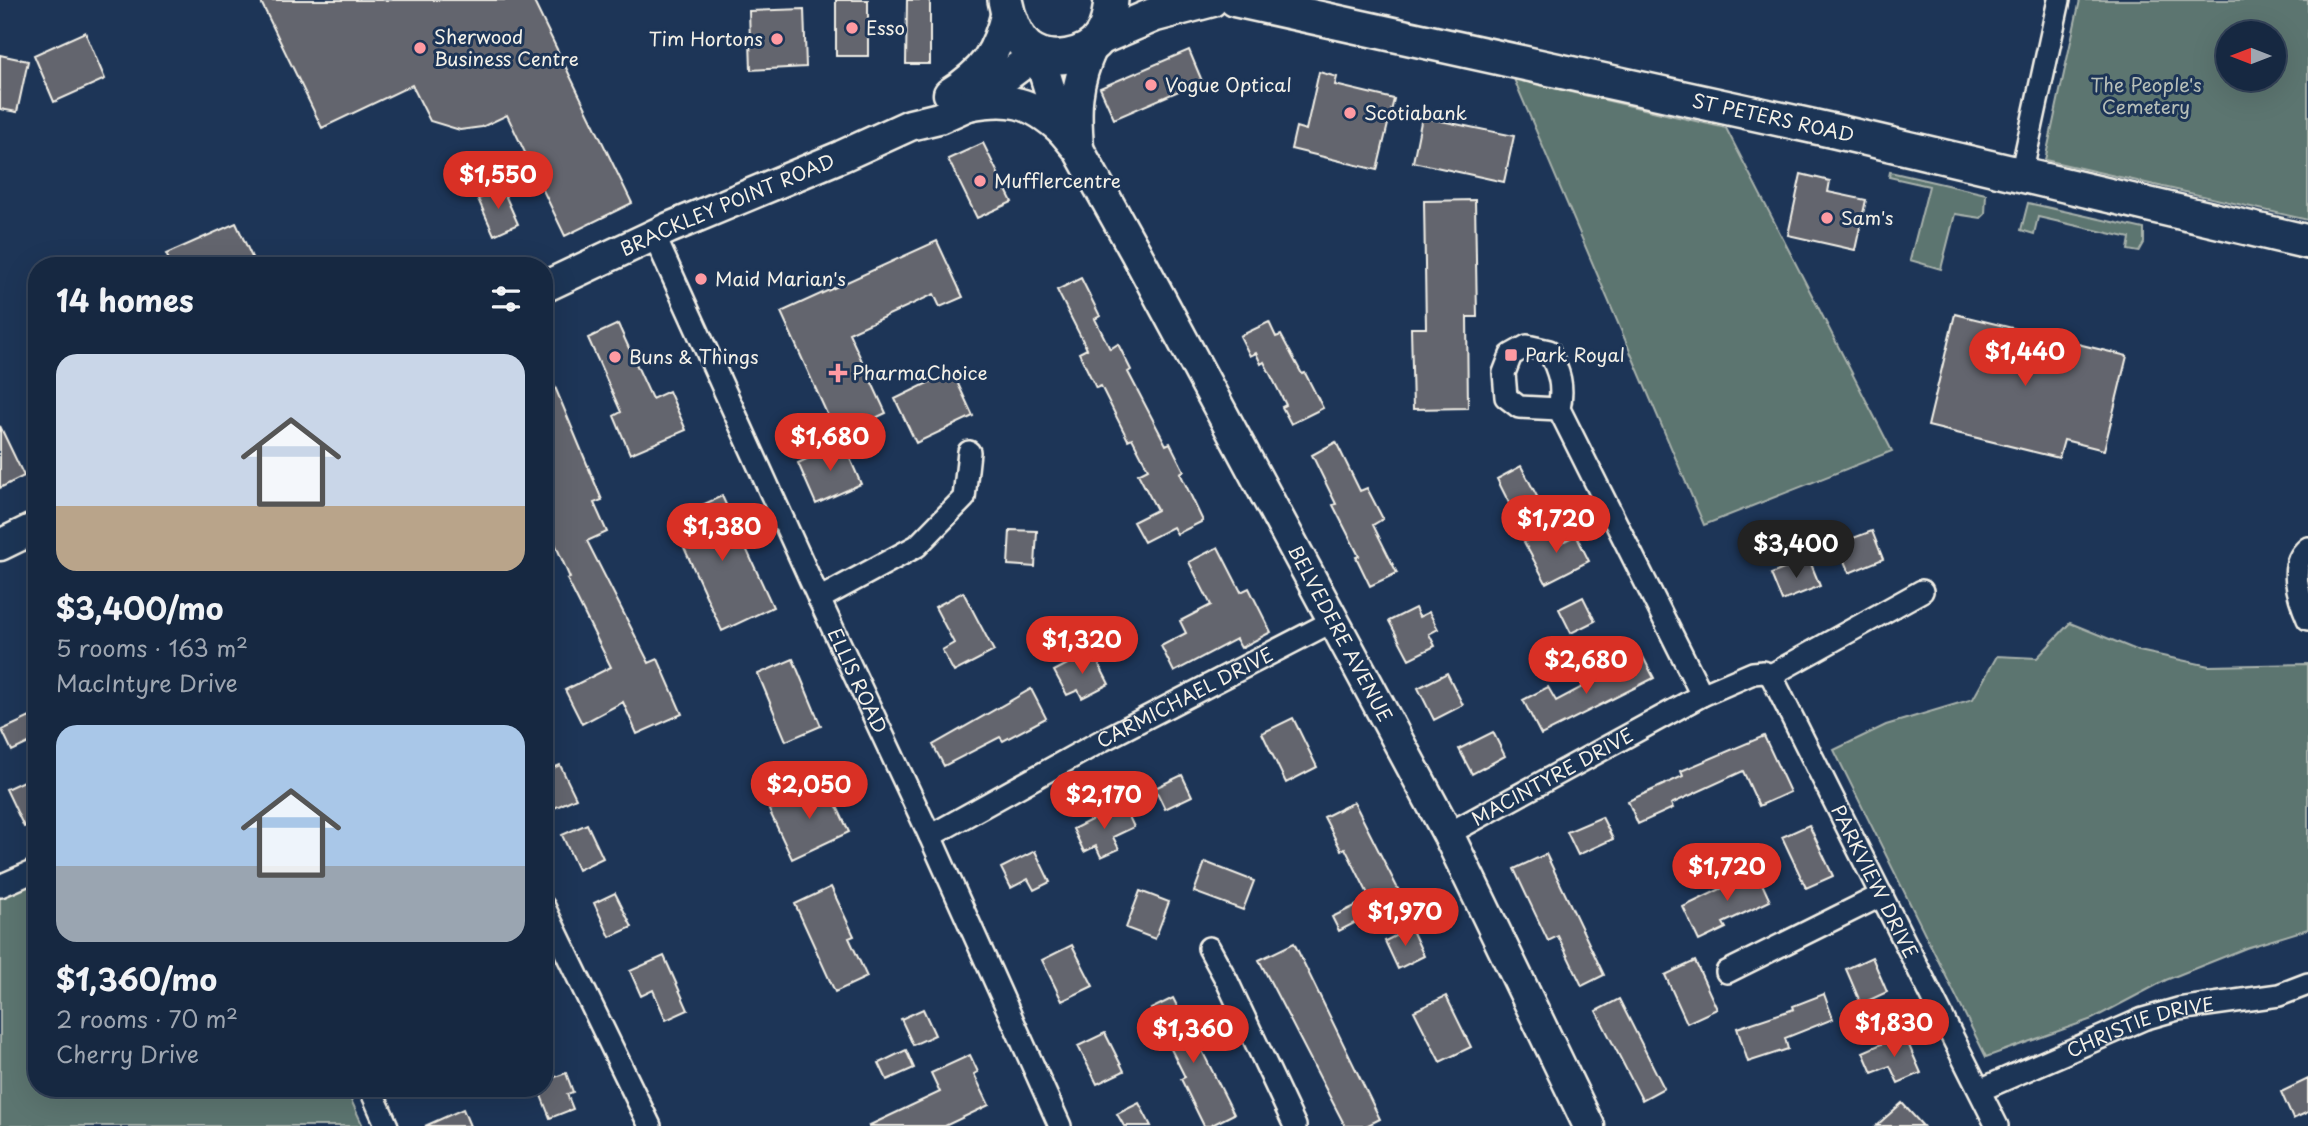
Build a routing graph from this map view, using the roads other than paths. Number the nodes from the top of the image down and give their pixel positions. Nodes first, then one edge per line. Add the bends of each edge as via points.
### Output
1 (1111, 0) edge
2 (1211, 0) edge
3 (1237, 0) edge
4 (2059, 0) edge
5 (1006, 6) edge
6 (1096, 42) junction
7 (1038, 55) junction
8 (968, 105) junction
9 (910, 125) junction
10 (1070, 139) junction
11 (2021, 175) junction
12 (654, 235) junction
13 (2308, 242) edge
14 (553, 283) edge
15 (1559, 408) dead end
16 (969, 452) dead end
17 (28, 531) edge
18 (0, 545) edge
19 (2308, 548) edge
20 (1922, 591) dead end
21 (819, 599) junction
22 (2308, 619) edge
23 (1333, 621) junction
24 (1771, 675) junction
25 (1702, 695) junction
26 (1448, 834) junction
27 (930, 836) junction
28 (28, 874) edge
29 (0, 887) edge
30 (1881, 895) junction
31 (553, 926) edge
32 (1209, 948) dead end
33 (1727, 972) dead end
34 (2308, 985) edge
35 (1980, 1090) junction
36 (374, 1097) edge
37 (1056, 1125) edge
38 (387, 1126) edge
39 (650, 1126) edge
40 (1295, 1126) edge
41 (1588, 1126) edge
42 (1997, 1126) edge

1 - 6 main road via 1107,23
2 - 6 main road via 1154,15
3 - 11 main road, ST PETERS ROAD
4 - 11 street
5 - 7 main road via 1020,40
5 - 9 main road, BRACKLEY POINT ROAD via 991,57
6 - 7 main road via 1072,56
6 - 10 main road, BELVEDERE AVENUE via 1084,64
7 - 8 main road, BRACKLEY POINT ROAD
7 - 10 main road, BELVEDERE AVENUE
8 - 9 main road, BRACKLEY POINT ROAD
8 - 10 main road via 990,101 1026,104
9 - 12 main road, BRACKLEY POINT ROAD
10 - 23 main road, BELVEDERE AVENUE
11 - 13 main road, ST PETERS ROAD
12 - 14 main road, BRACKLEY POINT ROAD
12 - 21 street, ELLIS ROAD
15 - 25 street
16 - 21 street via 964,498 917,546
17 - 18 main road
19 - 22 street via 2297,564 2297,585
20 - 24 street
21 - 27 street, ELLIS ROAD
23 - 26 main road, BELVEDERE AVENUE
23 - 27 street, CARMICHAEL DRIVE
24 - 25 street, MACINTYRE DRIVE via 1753,673
24 - 30 street, PARKVIEW DRIVE
25 - 26 street, MACINTYRE DRIVE
26 - 41 main road, BELVEDERE AVENUE
27 - 37 street, ELLIS ROAD
28 - 29 street
30 - 33 street
30 - 35 street, PARKVIEW DRIVE
31 - 39 street
32 - 40 street
34 - 35 street, CHRISTIE DRIVE via 2279,995 2178,1009 2143,1019
35 - 42 street, PARKVIEW DRIVE
36 - 38 street

